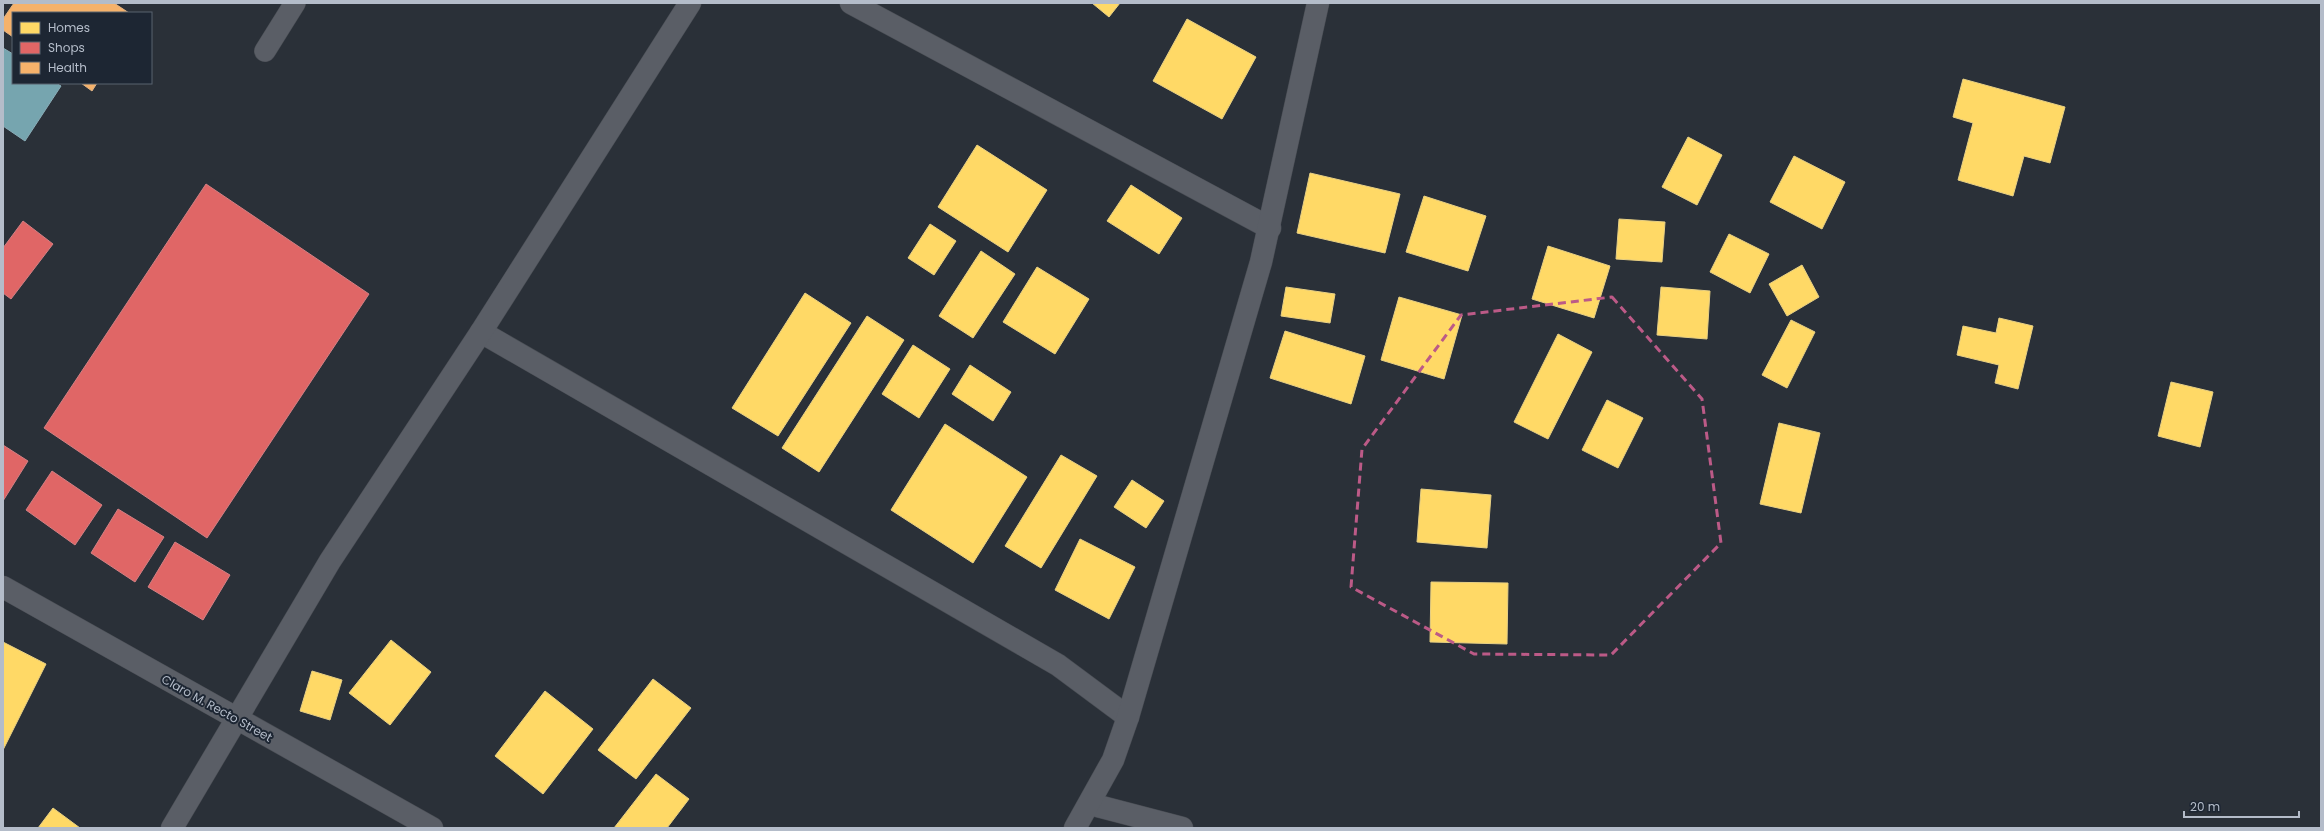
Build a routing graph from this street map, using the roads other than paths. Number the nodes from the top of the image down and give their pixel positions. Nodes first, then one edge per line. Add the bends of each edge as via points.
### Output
1 (294, 3) edge
2 (690, 3) edge
3 (851, 3) edge
4 (1318, 3) edge
5 (265, 51) dead end
6 (1270, 228) junction
7 (481, 332) junction
8 (3, 587) edge
9 (1128, 717) junction
10 (236, 718) junction
11 (1090, 804) junction
12 (172, 828) edge
13 (432, 828) edge
14 (1075, 828) edge
15 (1182, 828) edge

1 - 5 lane
2 - 7 street
3 - 6 street
4 - 6 street
6 - 9 street
7 - 9 street via 1058,664
7 - 10 street via 330,561
8 - 10 street, Claro M. Recto Street
9 - 11 street via 1113,760
10 - 12 street
10 - 13 street, Claro M. Recto Street
11 - 14 street
11 - 15 street

